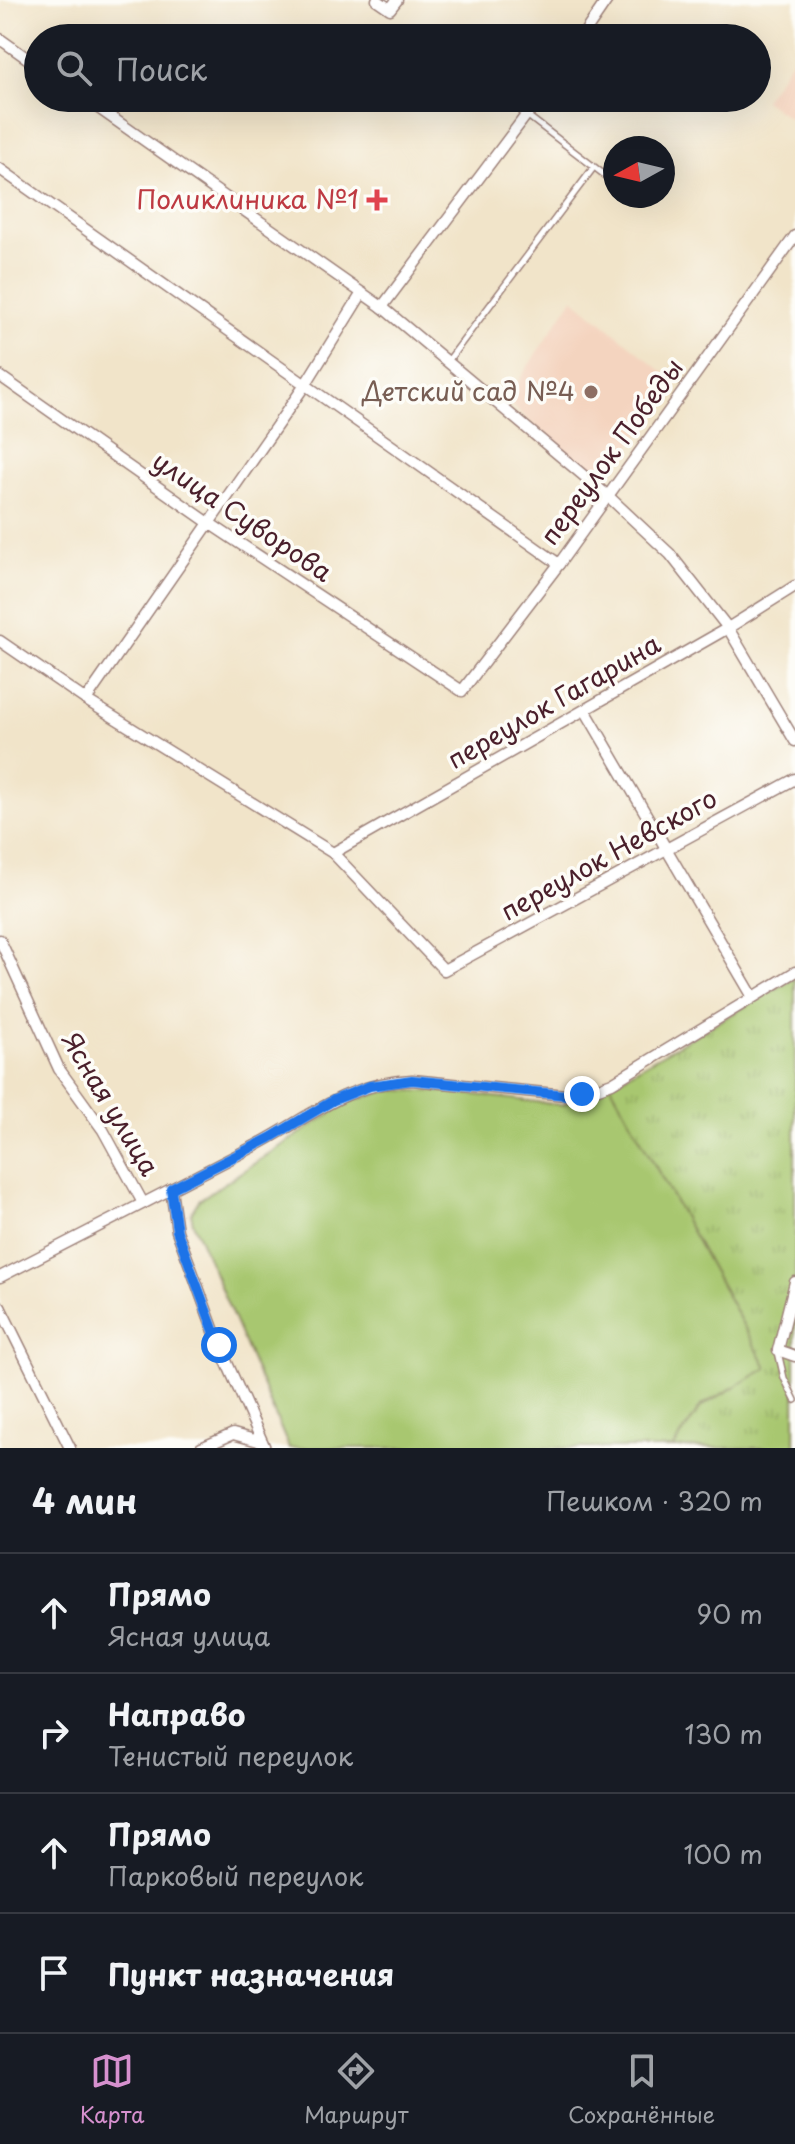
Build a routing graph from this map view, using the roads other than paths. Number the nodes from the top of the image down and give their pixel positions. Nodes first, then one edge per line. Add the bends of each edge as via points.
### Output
1 (377, 0) edge
2 (607, 0) edge
3 (394, 5) edge
4 (591, 24) edge
5 (0, 39) edge
6 (24, 56) edge
7 (104, 112) edge
8 (529, 112) edge
9 (527, 115) junction
10 (594, 167) junction
11 (0, 169) edge
12 (603, 174) edge
13 (795, 236) edge
14 (362, 293) junction
15 (382, 307) junction
16 (448, 362) junction
17 (0, 376) edge
18 (305, 385) junction
19 (608, 496) junction
20 (209, 523) junction
21 (559, 564) junction
22 (795, 586) edge
23 (728, 628) junction
24 (0, 641) edge
25 (462, 691) joint
26 (86, 700) junction
27 (585, 710) junction
28 (795, 741) edge
29 (795, 779) edge
30 (666, 850) junction
31 (333, 853) junction
32 (0, 940) edge
33 (795, 972) edge
34 (753, 997) junction
35 (171, 1189) junction
36 (143, 1203) junction
37 (0, 1277) edge
38 (795, 1282) edge
39 (0, 1307) edge
40 (778, 1350) junction
41 (795, 1356) edge
42 (795, 1400) edge
43 (264, 1445) edge
44 (70, 1448) edge
45 (201, 1448) edge

1 - 3 street
2 - 4 street
5 - 6 street
7 - 14 street
8 - 9 street
9 - 10 lane
9 - 15 street
10 - 12 lane
10 - 16 lane
11 - 18 street
13 - 19 street, переулок Победы
14 - 15 street
14 - 18 street
15 - 16 street
16 - 19 street
17 - 20 street, улица Суворова
18 - 20 street
18 - 21 street
19 - 21 street, переулок Победы
19 - 23 street via 670,554
20 - 25 street, улица Суворова
20 - 26 street
21 - 25 street, переулок Победы
22 - 23 street, переулок Гагарина
23 - 27 street, переулок Гагарина
23 - 28 street
24 - 26 street
26 - 31 street
27 - 30 street
27 - 31 street, переулок Гагарина
29 - 30 street, переулок Невского
30 - 31 street, переулок Невского via 444,970
30 - 34 street
32 - 36 street, Ясная улица via 59,1069 103,1130
33 - 34 street
34 - 35 street via 612,1083 582,1094 392,1081 350,1092
35 - 36 street
35 - 43 street, Ясная улица via 177,1231 190,1267
36 - 37 street
38 - 40 street
39 - 44 street
40 - 41 street
40 - 42 lane
43 - 45 street via 233,1434

